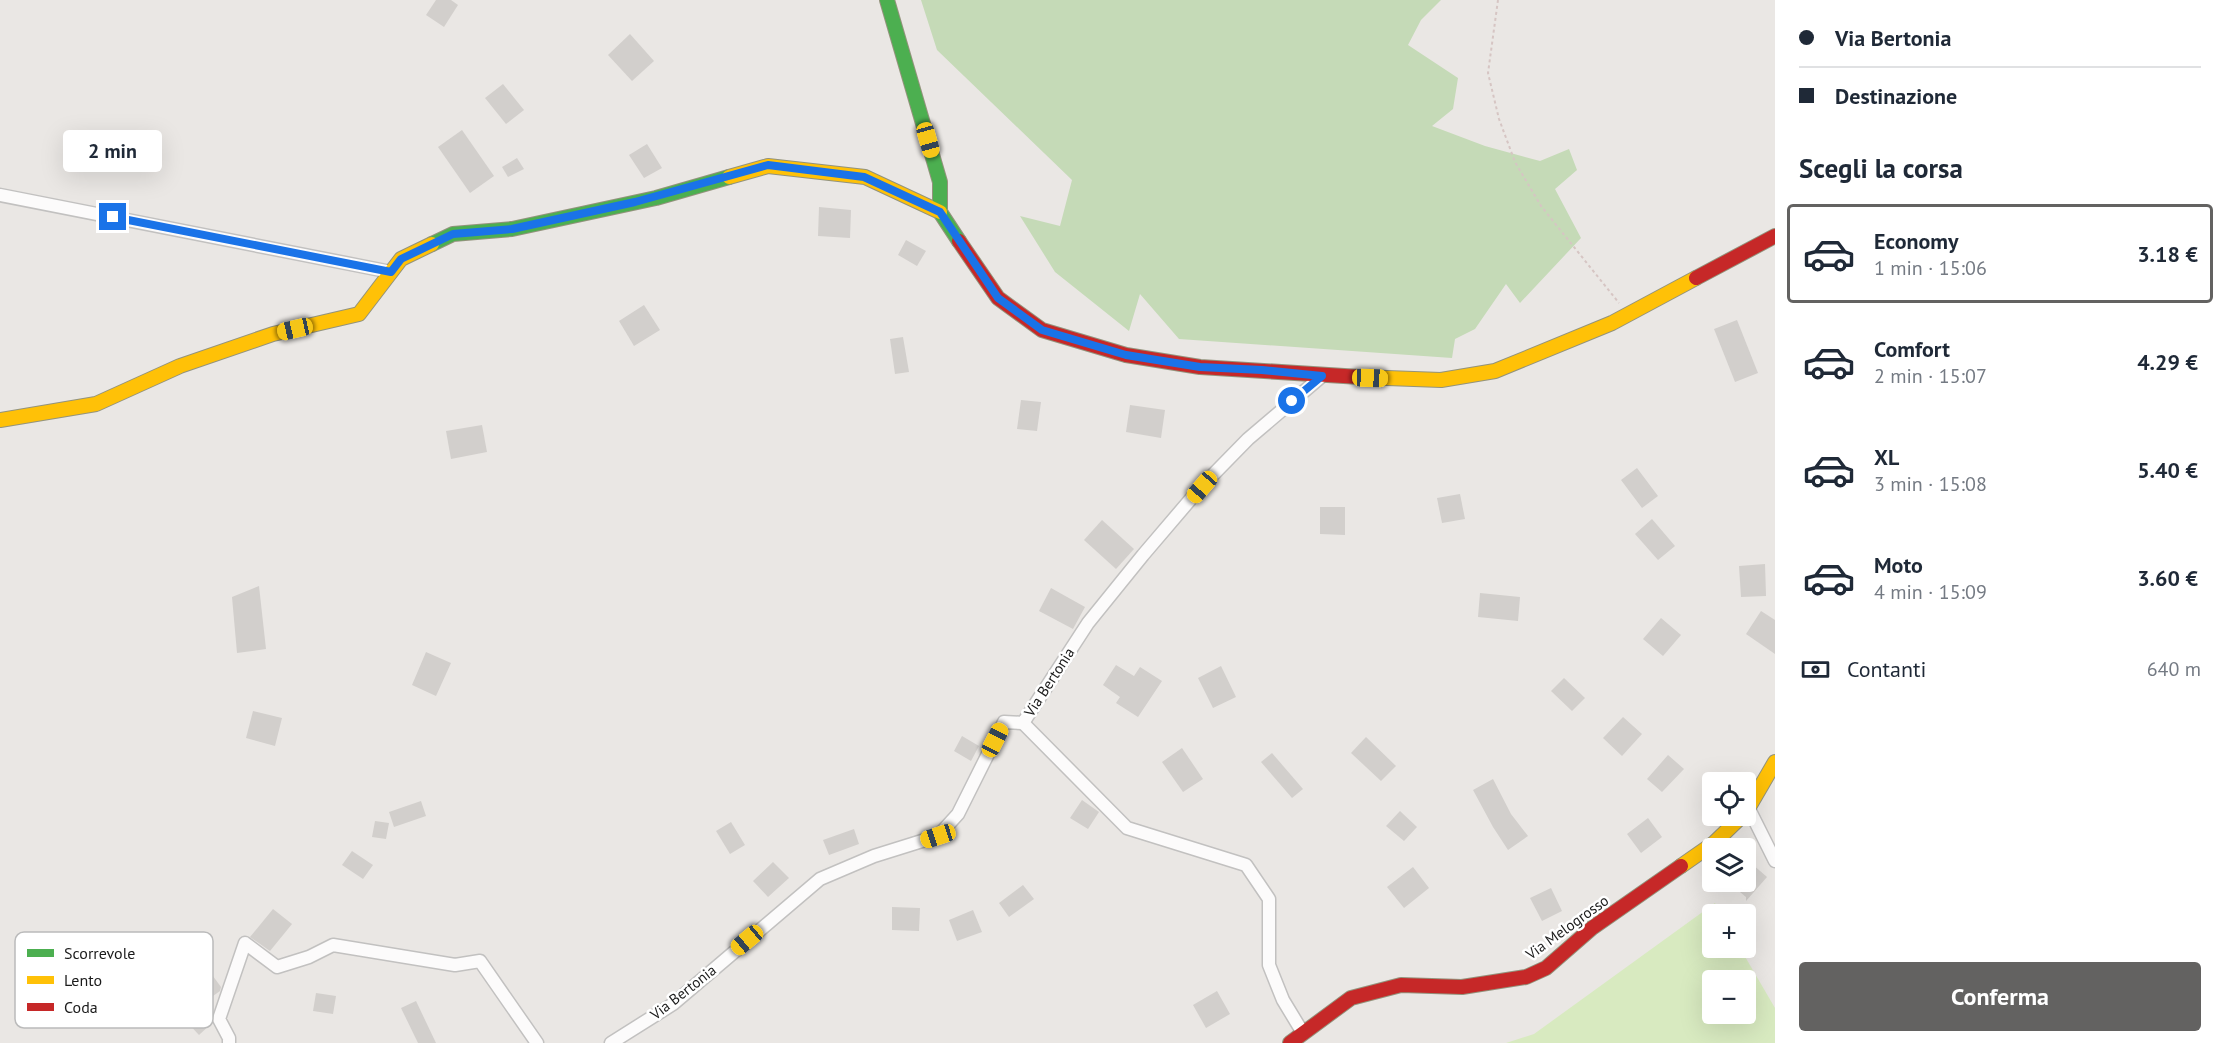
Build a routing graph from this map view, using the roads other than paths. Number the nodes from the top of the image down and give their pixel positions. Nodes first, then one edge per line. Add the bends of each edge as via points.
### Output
1 (887, 0) edge
2 (0, 195) edge
3 (940, 212) junction
4 (1775, 236) edge
5 (391, 272) junction
6 (1322, 376) junction
7 (0, 420) edge
8 (1023, 723) junction
9 (1775, 762) edge
10 (1756, 795) edge
11 (1732, 826) edge
12 (1754, 826) edge
13 (1775, 861) edge
14 (1303, 1033) junction
15 (229, 1043) edge
16 (537, 1043) edge
17 (611, 1043) edge
18 (1290, 1043) edge

1 - 3 street via 940,182
2 - 5 street
3 - 5 street via 864,177 768,165 645,200 512,229 453,234 401,259
3 - 6 street via 998,298 1042,330 1137,357 1200,367
4 - 6 street via 1612,323 1495,371 1441,380
5 - 7 street via 359,314 273,334 180,366 96,404
6 - 8 street, Via Bertonia via 1248,439 1150,546 1088,623
8 - 14 street via 1127,828 1246,866 1269,899 1269,965 1283,1000
8 - 17 street, Via Bertonia via 1004,722 958,814 938,836 874,856 820,879 673,1004
9 - 10 street, Via Melogrosso
11 - 14 street, Via Melogrosso via 1714,843 1592,928 1546,968 1526,977 1462,987 1401,985 1351,998
12 - 13 street
14 - 18 street, Via Melogrosso
15 - 16 street via 219,1018 245,943 277,967 333,945 455,965 480,961

